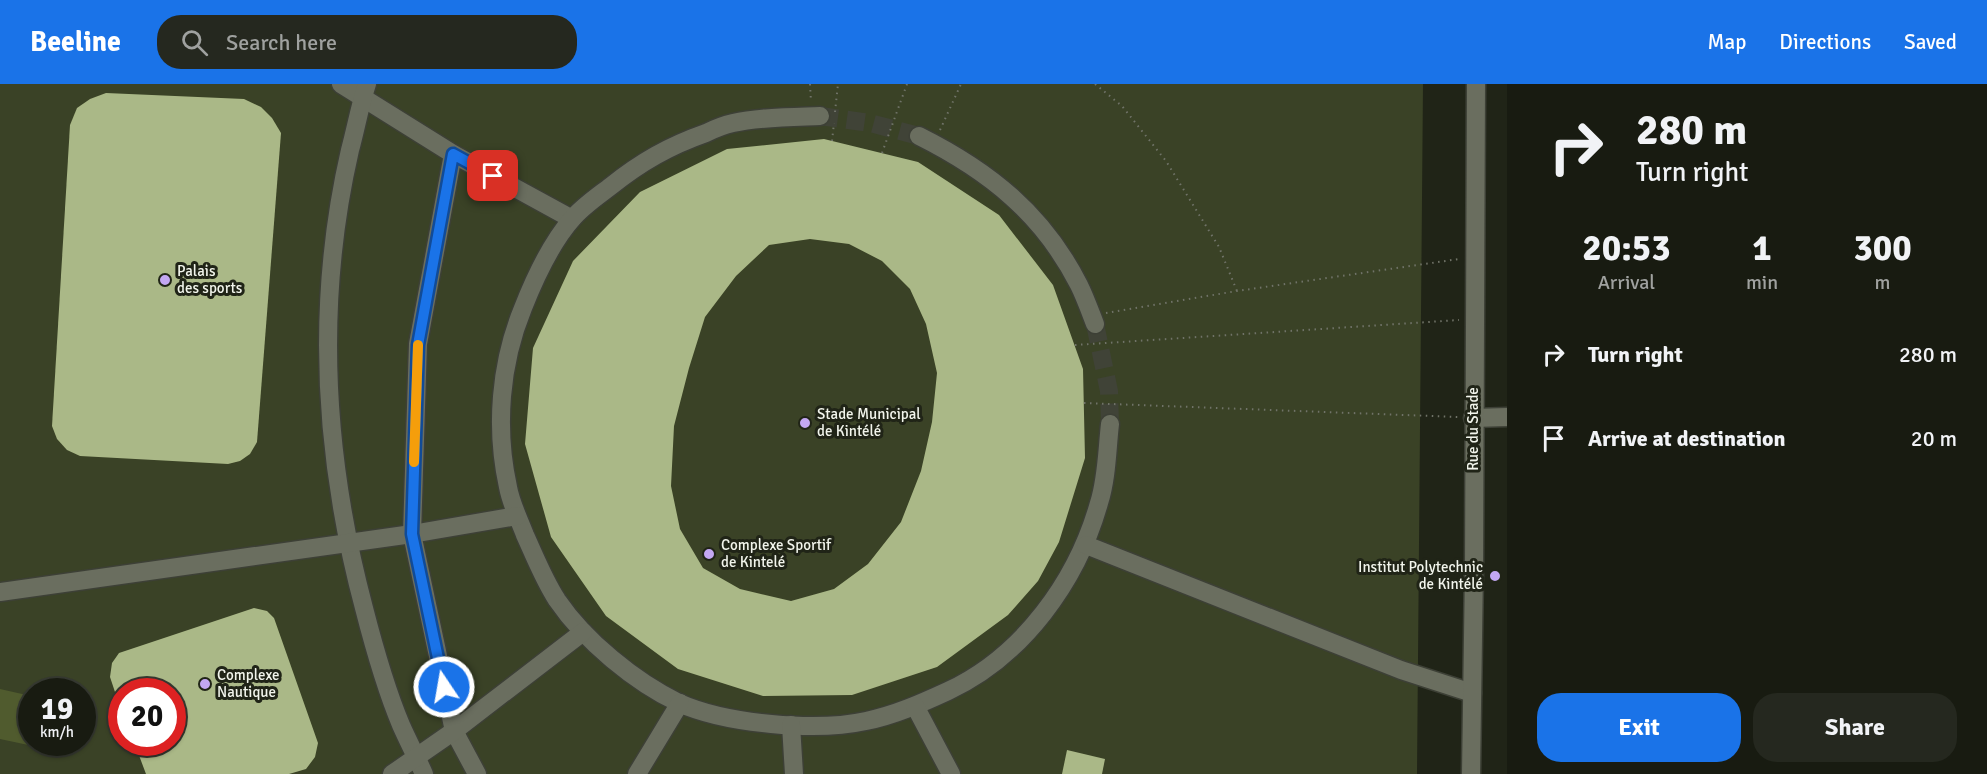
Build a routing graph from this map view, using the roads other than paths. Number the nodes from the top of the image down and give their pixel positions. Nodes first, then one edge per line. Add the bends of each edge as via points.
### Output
1 (341, 84) edge
2 (1476, 84) edge
3 (365, 90) edge
4 (820, 116) tunnel mouth
5 (927, 140) tunnel mouth
6 (453, 154) junction
7 (572, 219) junction
8 (1093, 319) tunnel mouth
9 (1507, 417) edge
10 (1473, 418) junction
11 (1110, 424) tunnel mouth
12 (516, 516) junction
13 (412, 534) junction
14 (348, 542) junction
15 (1086, 545) junction
16 (0, 591) edge
17 (583, 632) junction
18 (1472, 693) junction
19 (680, 703) junction
20 (915, 706) junction
21 (791, 725) junction
22 (454, 731) junction
23 (416, 756) junction
24 (392, 774) edge
25 (424, 774) edge
26 (477, 774) edge
27 (638, 774) edge
28 (794, 774) edge
29 (951, 774) edge
30 (1471, 774) edge

1 - 3 street
2 - 10 street, Rue du Stade
3 - 6 street
3 - 14 street via 342,186 330,268 331,435
4 - 7 street via 734,123 675,144 636,166
5 - 8 street via 970,164 1040,224 1079,286
6 - 7 street
6 - 13 street via 418,345
7 - 12 street via 528,294 507,360 501,447
9 - 10 street
10 - 18 street, Rue du Stade
11 - 15 street via 1101,500
12 - 13 street
12 - 17 street via 540,571
13 - 14 street
13 - 22 street
14 - 16 street
14 - 23 street via 375,651
15 - 18 street via 1390,666
15 - 20 street via 1062,587 1021,638 959,686
17 - 19 street via 614,660
17 - 22 street
18 - 30 street, Rue du Stade
19 - 21 street via 746,721
19 - 27 street
20 - 21 street via 866,721 831,726
20 - 29 street
21 - 28 street
22 - 23 street
22 - 26 street
23 - 24 street
23 - 25 street

